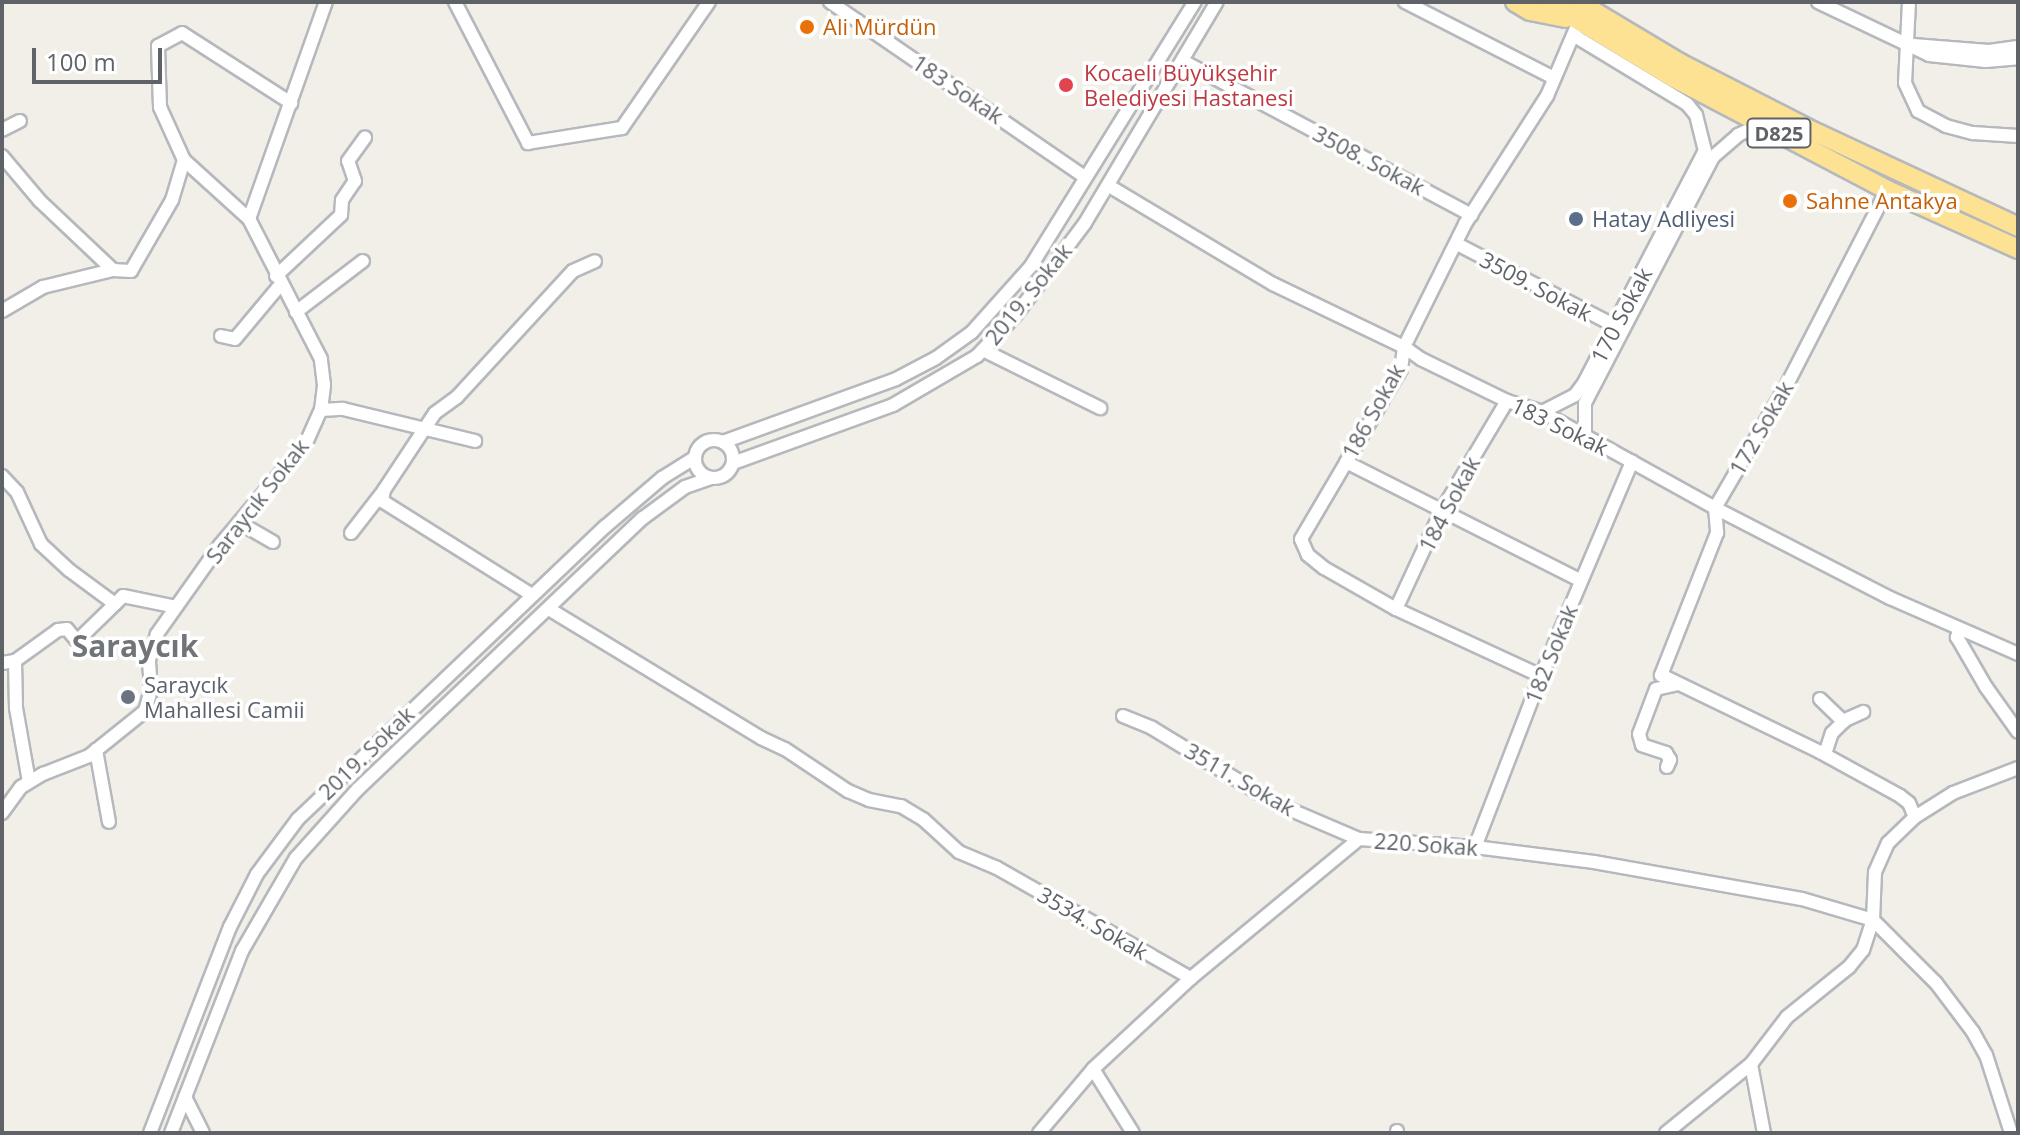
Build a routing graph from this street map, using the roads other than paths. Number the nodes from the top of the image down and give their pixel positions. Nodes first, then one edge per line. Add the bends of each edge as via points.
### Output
1 (455, 2) edge
2 (709, 2) edge
3 (830, 2) edge
4 (1195, 2) edge
5 (1217, 2) edge
6 (1405, 2) edge
7 (1515, 2) edge
8 (1548, 2) edge
9 (1818, 2) edge
10 (1909, 2) edge
11 (321, 4) edge
12 (1577, 19) edge
13 (1909, 45) junction
14 (2018, 47) edge
15 (2018, 58) edge
16 (1183, 61) junction
17 (1554, 78) junction
18 (291, 103) junction
19 (20, 121) dead end
20 (1762, 124) junction
21 (2, 130) edge
22 (2018, 136) edge
23 (365, 138) dead end
24 (2, 156) edge
25 (184, 160) junction
26 (1085, 177) junction
27 (1109, 186) junction
28 (1887, 190) junction
29 (1471, 215) junction
30 (249, 219) junction
31 (2018, 226) edge
32 (1457, 244) junction
33 (2018, 251) edge
34 (363, 261) dead end
35 (595, 261) dead end
36 (113, 270) junction
37 (279, 280) junction
38 (2, 311) edge
39 (296, 312) junction
40 (1615, 326) junction
41 (221, 336) dead end
42 (1404, 347) junction
43 (983, 350) junction
44 (1507, 401) junction
45 (1100, 408) dead end
46 (321, 410) junction
47 (1542, 412) junction
48 (425, 430) junction
49 (1585, 436) junction
50 (475, 441) dead end
51 (723, 442) junction
52 (695, 457) junction
53 (1346, 462) junction
54 (1632, 462) junction
55 (733, 463) junction
56 (2, 476) edge
57 (711, 478) junction
58 (384, 490) junction
59 (1715, 508) junction
60 (1442, 510) junction
61 (240, 523) junction
62 (351, 533) dead end
63 (273, 542) dead end
64 (1580, 580) junction
65 (532, 595) junction
66 (115, 604) junction
67 (176, 607) junction
68 (549, 609) junction
69 (1396, 609) junction
70 (1960, 629) junction
71 (2018, 654) edge
72 (8, 662) edge
73 (1541, 676) junction
74 (1680, 684) junction
75 (2, 697) edge
76 (1820, 699) dead end
77 (16, 708) junction
78 (1863, 712) dead end
79 (1123, 716) dead end
80 (1844, 722) junction
81 (2018, 732) edge
82 (96, 750) junction
83 (1825, 754) junction
84 (1667, 767) dead end
85 (2018, 768) edge
86 (29, 782) junction
87 (2, 813) edge
88 (1915, 817) junction
89 (109, 822) dead end
90 (1359, 839) junction
91 (1475, 847) junction
92 (1873, 920) junction
93 (1191, 978) junction
94 (1751, 1064) junction
95 (1093, 1069) junction
96 (185, 1097) junction
97 (150, 1133) edge
98 (171, 1133) edge
99 (203, 1133) edge
100 (1039, 1133) edge
101 (1133, 1133) edge
102 (1666, 1133) edge
103 (1764, 1133) edge
104 (2011, 1133) edge

1 - 2 street via 528,143 622,128
3 - 26 street, 183 Sokak
4 - 26 street, 2019. Sokak
5 - 16 street, 2019. Sokak
6 - 17 street
7 - 12 highway via 1530,11
8 - 12 highway, D825
9 - 13 street
10 - 13 street
11 - 18 street
12 - 17 street, 186 Sokak
12 - 20 highway, D825
12 - 31 highway, D825
12 - 40 street, 170 Sokak via 1687,104 1696,115 1705,151
13 - 14 street via 1989,51
13 - 15 street via 1945,58
13 - 22 street via 1905,83 1918,111 1973,133
16 - 27 street, 2019. Sokak
16 - 29 street, 3508. Sokak
17 - 29 street, 186 Sokak
18 - 25 street via 182,33 158,46 160,107
18 - 30 street
19 - 21 street
20 - 28 highway, D825
20 - 49 street, 170 Sokak via 1738,135 1713,157 1585,403
23 - 37 street via 348,161 355,181 342,200 341,215
24 - 36 street via 40,201
25 - 30 street
25 - 36 street via 172,200 131,271
26 - 51 street, 2019. Sokak via 1031,266 972,332 896,379
27 - 42 street, 183 Sokak via 1273,284
27 - 43 street, 2019. Sokak via 1048,273
28 - 33 highway, D825
28 - 59 street, 172 Sokak via 1788,383
29 - 32 street, 186 Sokak
30 - 37 street, Saraycık Sokak
32 - 40 street, 3509. Sokak
32 - 42 street, 186 Sokak
34 - 39 street
35 - 48 street via 573,271 457,397 435,413
36 - 38 street via 43,287
37 - 39 street, Saraycık Sokak
37 - 41 street via 235,339
39 - 46 street, Saraycık Sokak via 321,359
40 - 47 street, 170 Sokak via 1575,395
42 - 44 street, 183 Sokak
42 - 53 street, 186 Sokak via 1401,369
43 - 45 street
43 - 55 street, 2019. Sokak via 893,405
44 - 47 street, 183 Sokak
44 - 60 street, 184 Sokak
46 - 48 street via 343,409
46 - 61 street, Saraycık Sokak via 306,443
47 - 49 street, 183 Sokak
48 - 50 street
48 - 58 street
49 - 54 street, 183 Sokak
51 - 52 street, 2019. Sokak via 705,442
51 - 55 street
52 - 57 street via 697,468
52 - 65 street, 2019. Sokak via 651,487
53 - 60 street
53 - 69 street, 186 Sokak via 1301,539 1308,555 1324,568
54 - 59 street, 183 Sokak
54 - 64 street, 182 Sokak
55 - 57 street, 2019. Sokak via 727,473
56 - 66 street via 17,492 41,544
57 - 68 street, 2019. Sokak via 685,487 643,518
58 - 62 street
58 - 65 street via 382,501
59 - 70 street, 183 Sokak
59 - 74 street, 172 Sokak via 1717,533 1661,675
60 - 64 street
60 - 69 street, 184 Sokak
61 - 63 street
61 - 67 street, Saraycık Sokak
64 - 73 street, 182 Sokak
65 - 97 street, 2019. Sokak via 298,819 257,874 205,987
66 - 67 street via 123,596
66 - 72 street via 77,641 67,629 58,630
67 - 82 street, Saraycık Sokak via 157,634 149,660 149,704 137,721
68 - 93 street, 3534. Sokak via 848,791 901,806 959,852 997,868
68 - 96 street, 2019. Sokak via 358,789 296,858 242,951
69 - 73 street, 186 Sokak
70 - 71 street, 183 Sokak
70 - 81 street via 1957,637
72 - 77 street
73 - 91 street, 182 Sokak
74 - 83 street
74 - 84 street via 1656,689 1639,734 1642,745 1666,753
75 - 77 street
76 - 80 street
77 - 86 street
78 - 80 street
79 - 90 street, 3511. Sokak via 1277,804
80 - 83 street via 1826,744
82 - 86 street
82 - 89 street
83 - 88 street via 1900,796
85 - 88 street via 1978,781
86 - 87 street
88 - 92 street via 1888,843 1875,872
90 - 91 street, 220 Sokak
90 - 93 street, 220 Sokak
91 - 92 street, 220 Sokak via 1787,896
92 - 94 street via 1857,959 1787,1017
92 - 104 street via 1936,983 1973,1032 1986,1055
93 - 95 street, 220 Sokak
94 - 102 street
94 - 103 street
95 - 100 street, 220 Sokak
95 - 101 street
96 - 98 street, 2019. Sokak
96 - 99 street

